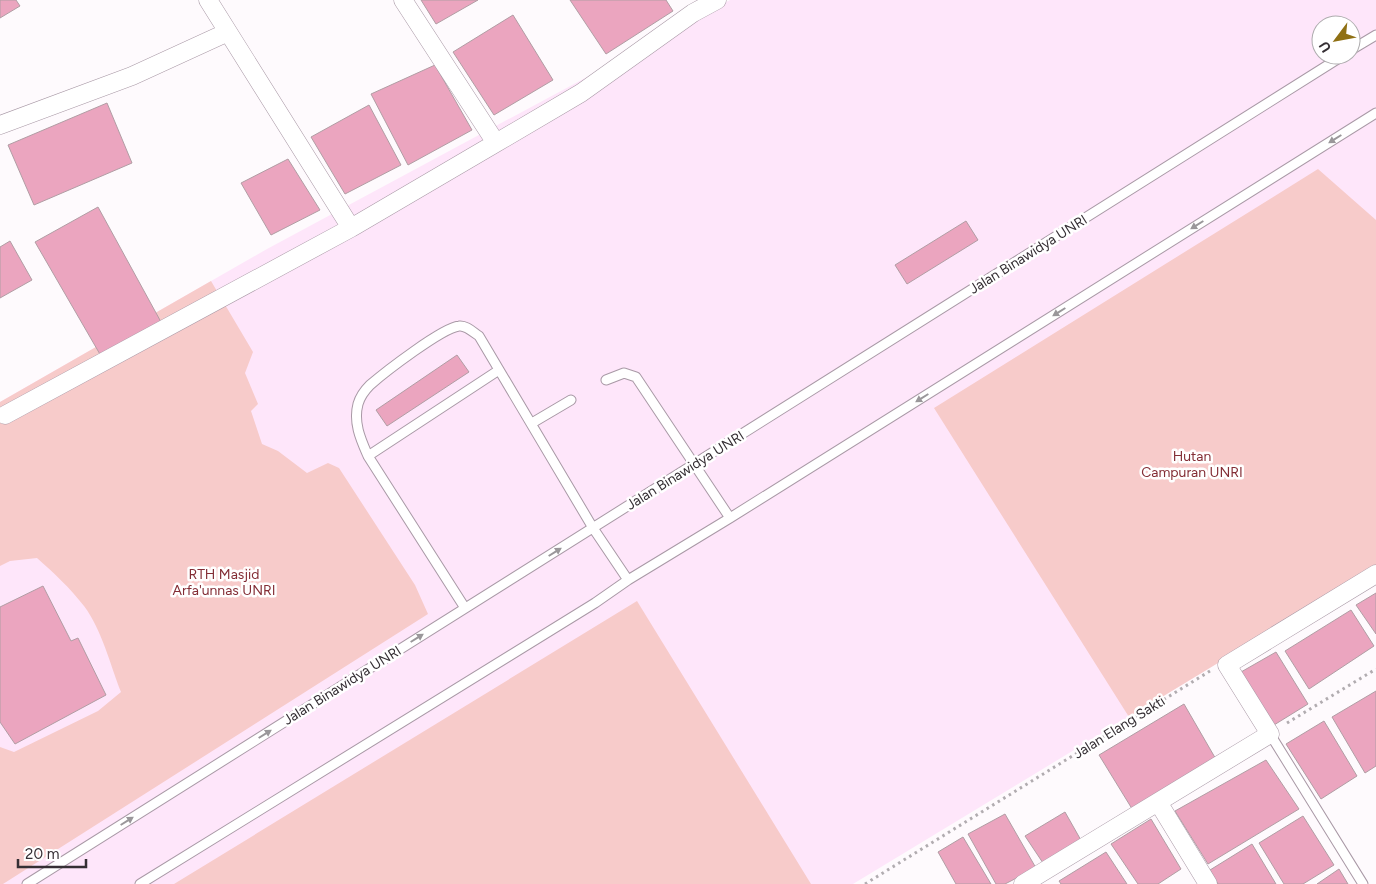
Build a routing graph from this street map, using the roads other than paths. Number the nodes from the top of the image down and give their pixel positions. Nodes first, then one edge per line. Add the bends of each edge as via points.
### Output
1 (208, 0) edge
2 (403, 0) edge
3 (717, 0) edge
4 (688, 6) edge
5 (228, 32) junction
6 (1376, 35) edge
7 (1361, 44) edge
8 (1328, 65) edge
9 (1376, 113) edge
10 (0, 125) edge
11 (496, 142) junction
12 (351, 228) junction
13 (499, 370) junction
14 (606, 380) dead end
15 (571, 400) dead end
16 (4, 415) dead end
17 (532, 423) junction
18 (368, 456) junction
19 (694, 464) junction
20 (730, 518) junction
21 (593, 528) junction
22 (1376, 574) edge
23 (628, 580) junction
24 (465, 608) junction
25 (1270, 734) junction
26 (1158, 802) junction
27 (1047, 878) edge
28 (26, 884) edge
29 (140, 884) edge
30 (1023, 884) edge
31 (1208, 884) edge
32 (1363, 884) edge

1 - 5 street
2 - 11 street
3 - 4 street
4 - 11 street via 581,93
5 - 10 street via 132,76
5 - 12 street
6 - 7 lane
8 - 19 lane, Jalan Binawidya UNRI
9 -> 20 lane
11 - 12 street
12 - 16 street
13 - 17 lane
13 - 18 lane
13 - 18 lane via 479,336 469,328 460,326 442,332 364,392 358,403 357,423
14 - 19 lane via 624,373 636,377
15 - 17 lane
17 - 21 lane
18 - 24 lane
19 - 20 lane
19 - 21 lane, Jalan Binawidya UNRI
20 - 23 lane
21 - 23 lane
24 -> 21 lane, Jalan Binawidya UNRI
22 - 25 street via 1227,665
23 - 29 lane
28 -> 24 lane, Jalan Binawidya UNRI
25 - 26 street
25 - 32 lane
26 - 27 street
26 - 31 street
27 - 30 street

